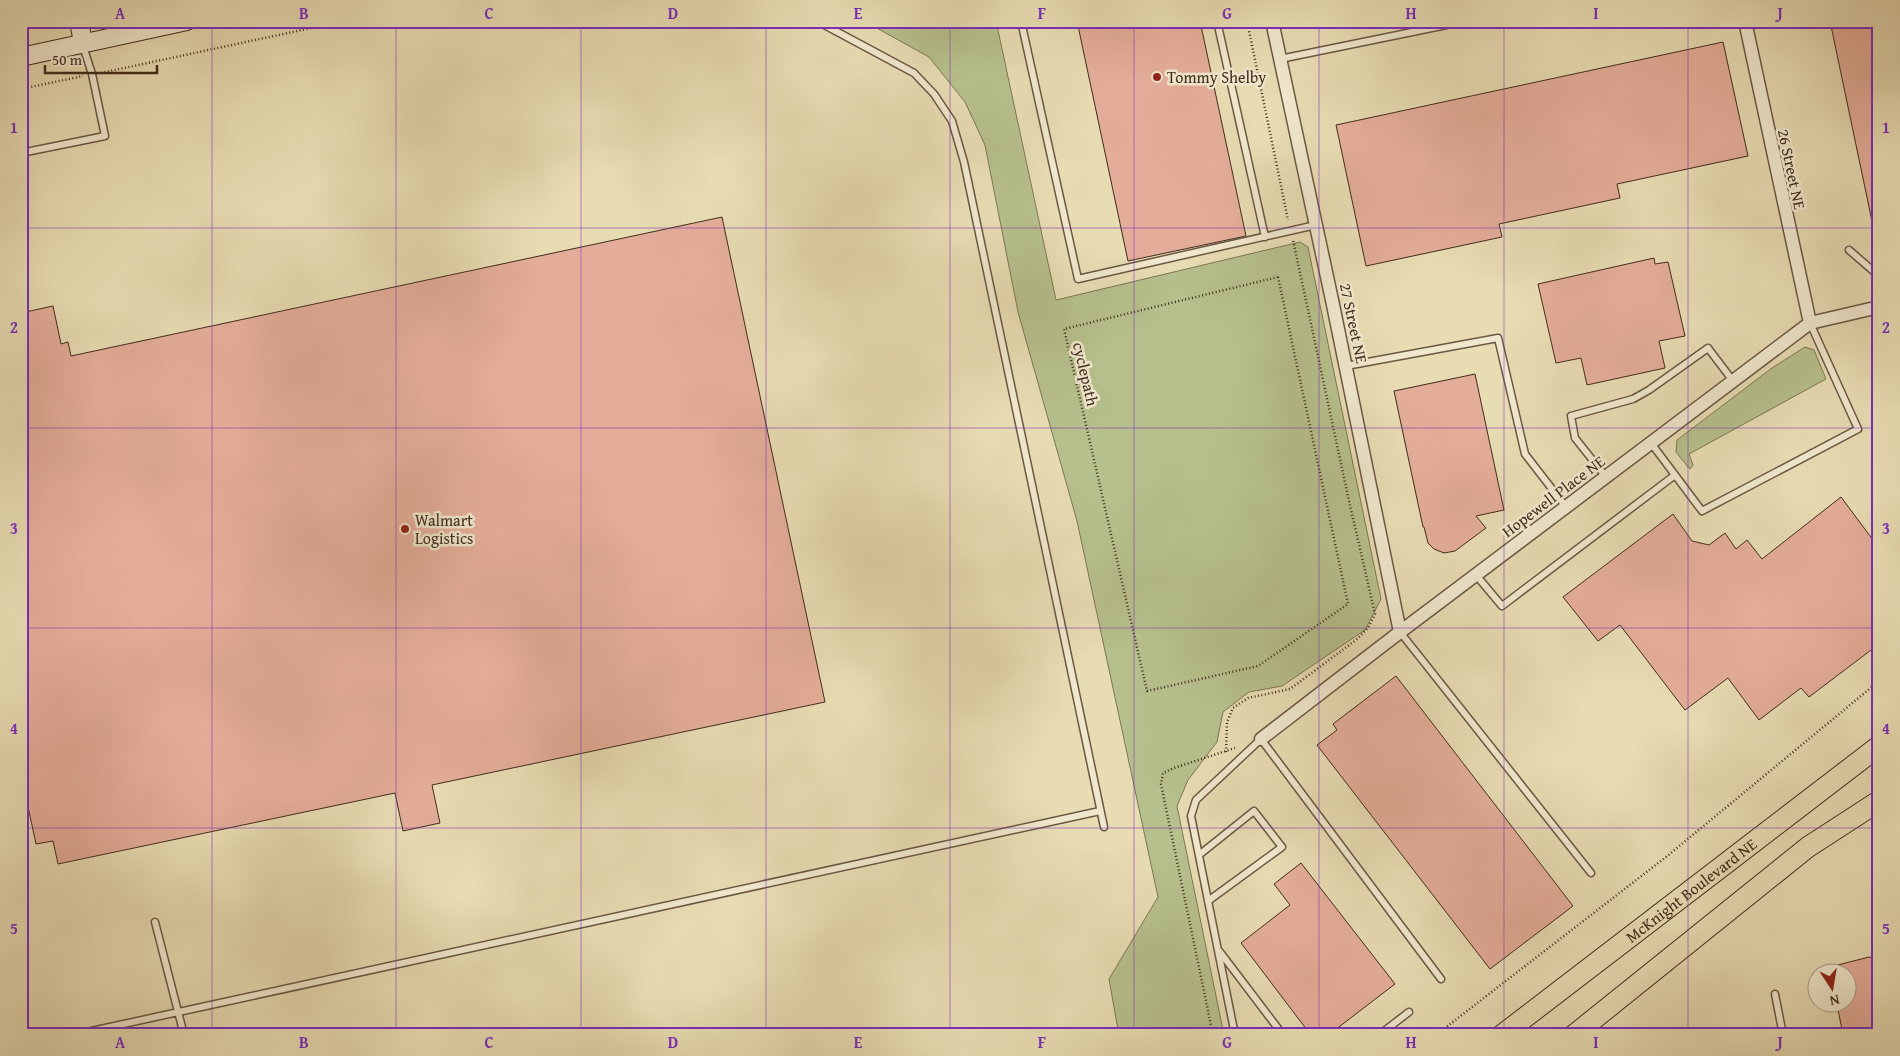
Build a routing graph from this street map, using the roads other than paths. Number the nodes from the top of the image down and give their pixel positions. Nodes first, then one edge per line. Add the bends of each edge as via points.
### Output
1 (79, 21) edge
2 (187, 21) edge
3 (817, 21) edge
4 (1021, 21) edge
5 (1217, 21) edge
6 (1272, 21) edge
7 (1466, 21) edge
8 (1745, 21) edge
9 (83, 43) junction
10 (21, 57) edge
11 (1280, 59) junction
12 (21, 153) edge
13 (1316, 225) junction
14 (1265, 237) junction
15 (1849, 250) dead end
16 (1879, 276) edge
17 (1879, 307) edge
18 (1810, 323) junction
19 (1346, 366) junction
20 (1733, 381) junction
21 (1652, 443) junction
22 (1675, 475) junction
23 (1606, 477) junction
24 (1566, 507) junction
25 (1476, 575) junction
26 (1400, 632) junction
27 (1261, 739) junction
28 (1879, 746) edge
29 (1879, 801) edge
30 (1100, 811) junction
31 (1104, 826) dead end
32 (1199, 855) junction
33 (1591, 872) dead end
34 (1208, 901) junction
35 (155, 922) dead end
36 (1218, 951) junction
37 (1441, 978) dead end
38 (1775, 994) dead end
39 (179, 1012) junction
40 (1409, 1012) dead end
41 (73, 1035) edge
42 (184, 1035) edge
43 (1235, 1035) edge
44 (1282, 1035) edge
45 (1379, 1035) edge
46 (1502, 1035) edge
47 (1574, 1035) edge
48 (1783, 1035) edge

1 - 9 street
2 - 9 street
3 - 30 lane via 914,73 934,94 952,121 964,162
4 - 14 lane via 1078,279
5 - 14 lane
6 - 11 street, 27 Street NE
7 - 11 lane
8 - 18 street, 26 Street NE
9 - 10 street
9 - 12 lane via 105,136
11 - 13 street, 27 Street NE
13 - 14 lane
13 - 19 street, 27 Street NE
15 - 16 lane
17 - 18 street, Hopewell Place NE
18 - 20 street, Hopewell Place NE
18 - 22 lane via 1858,429 1702,511
19 - 24 lane via 1498,338 1525,454
19 - 26 street, 27 Street NE
20 - 21 street, Hopewell Place NE
20 - 23 lane via 1708,348 1633,399 1571,416 1575,438
21 - 22 lane
21 - 23 street, Hopewell Place NE
22 - 25 lane via 1502,606
23 - 24 street, Hopewell Place NE
24 - 25 street, Hopewell Place NE
25 - 26 street, Hopewell Place NE
26 - 27 street, Hopewell Place NE
26 - 33 lane
27 - 32 lane via 1196,800 1191,816
27 - 37 lane
28 - 46 main road, McKnight Boulevard NE
29 - 47 main road via 1808,847
30 - 31 lane
30 - 39 lane
32 - 34 lane
32 - 34 lane via 1254,811 1282,847
34 - 36 lane
35 - 39 lane
36 - 43 lane
36 - 44 lane
38 - 48 lane
39 - 41 lane
39 - 42 lane
40 - 45 lane

